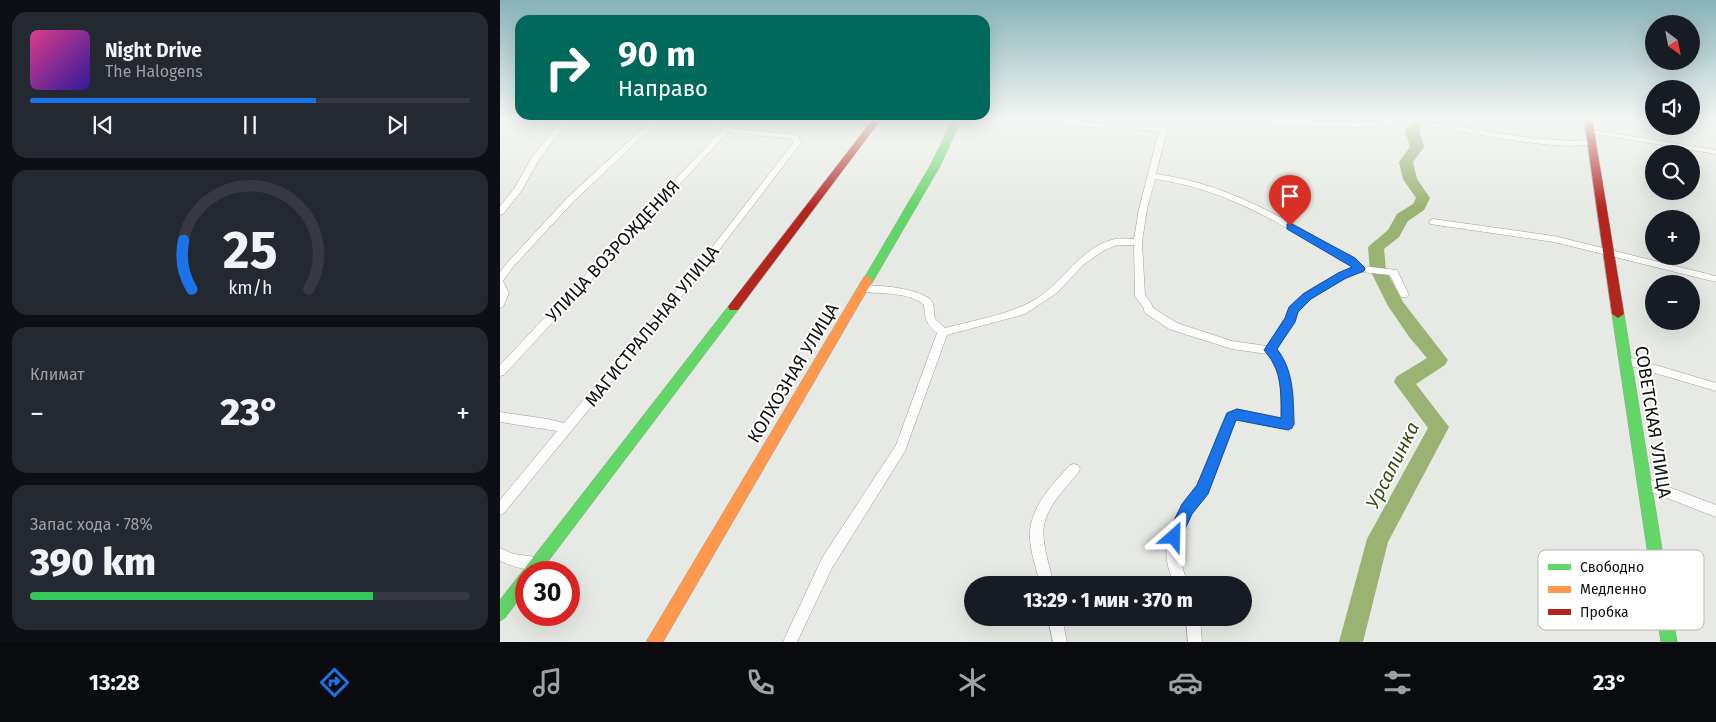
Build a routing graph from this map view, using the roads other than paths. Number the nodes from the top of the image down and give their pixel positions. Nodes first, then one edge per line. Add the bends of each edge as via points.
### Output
1 (543, 148) edge
2 (626, 148) edge
3 (709, 148) edge
4 (794, 148) edge
5 (855, 148) edge
6 (944, 148) edge
7 (1159, 148) edge
8 (1593, 148) edge
9 (1682, 148) edge
10 (1716, 152) edge
11 (1152, 176) junction
12 (500, 212) edge
13 (1432, 222) dead end
14 (1138, 242) junction
15 (1609, 252) junction
16 (1360, 268) junction
17 (500, 279) edge
18 (1716, 279) edge
19 (500, 284) edge
20 (864, 288) junction
21 (1404, 296) dead end
22 (500, 304) edge
23 (943, 332) junction
24 (1270, 350) junction
25 (1625, 360) junction
26 (500, 372) edge
27 (1716, 387) edge
28 (500, 417) edge
29 (567, 429) junction
30 (1074, 469) dead end
31 (1645, 484) junction
32 (500, 509) edge
33 (1716, 511) edge
34 (1655, 550) edge
35 (500, 555) edge
36 (516, 561) edge
37 (539, 561) edge
38 (1046, 576) edge
39 (1178, 576) edge
40 (515, 593) edge
41 (500, 613) edge
42 (1057, 626) edge
43 (1194, 626) edge
44 (654, 642) edge
45 (790, 642) edge
46 (1060, 642) edge
47 (1195, 642) edge

1 - 12 street via 518,190
2 - 17 street via 570,200
3 - 26 street, УЛИЦА ВОЗРОЖДЕНИЯ
4 - 29 street, МАГИСТРАЛЬНАЯ УЛИЦА via 706,261
5 - 37 street
6 - 20 street, КОЛХОЗНАЯ УЛИЦА
7 - 11 street
8 - 15 street, СОВЕТСКАЯ УЛИЦА
9 - 10 street
11 - 14 street via 1142,209
11 - 16 street via 1205,186 1260,209
13 - 15 street via 1554,239
14 - 23 street via 1116,242 1100,248 1080,263 1054,291 1022,311
14 - 24 street via 1140,296 1148,310 1172,326 1232,345
15 - 18 street
15 - 25 street, СОВЕТСКАЯ УЛИЦА
16 - 21 street via 1394,272
16 - 24 street via 1322,286 1299,303
19 - 22 street via 504,293
20 - 23 street via 923,298 928,303 932,323
20 - 44 street, КОЛХОЗНАЯ УЛИЦА
23 - 45 street via 901,447 827,563
24 - 39 street via 1283,372 1288,424 1237,414 1231,416 1203,489 1187,509 1174,537 1172,563
25 - 27 street
25 - 31 street, СОВЕТСКАЯ УЛИЦА
28 - 29 street
29 - 32 street, МАГИСТРАЛЬНАЯ УЛИЦА
30 - 38 street via 1046,505 1037,524
31 - 33 street
31 - 34 street, СОВЕТСКАЯ УЛИЦА
35 - 36 street
40 - 41 street
42 - 46 street
43 - 47 street

